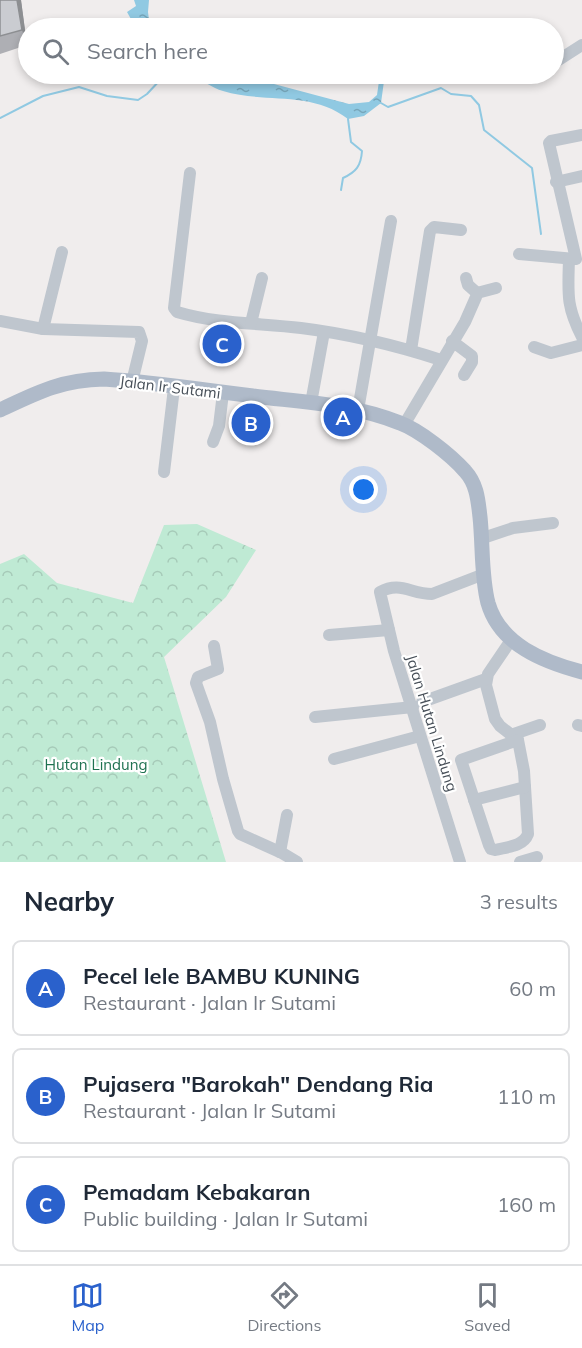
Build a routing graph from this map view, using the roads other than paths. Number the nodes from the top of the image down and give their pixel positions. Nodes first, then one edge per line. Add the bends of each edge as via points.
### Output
1 (582, 45) edge
2 (564, 57) edge
3 (582, 135) edge
4 (190, 173) dead end
5 (582, 176) edge
6 (556, 182) junction
7 (391, 221) dead end
8 (461, 230) dead end
9 (62, 252) dead end
10 (519, 254) dead end
11 (575, 259) edge
12 (262, 278) dead end
13 (466, 278) dead end
14 (496, 288) dead end
15 (477, 293) junction
16 (0, 321) edge
17 (251, 323) junction
18 (43, 329) junction
19 (324, 332) junction
20 (582, 338) edge
21 (372, 340) junction
22 (452, 341) junction
23 (582, 345) edge
24 (534, 347) dead end
25 (411, 350) junction
26 (441, 360) junction
27 (464, 375) dead end
28 (132, 382) junction
29 (174, 387) junction
30 (223, 393) junction
31 (311, 404) junction
32 (0, 410) edge
33 (358, 410) junction
34 (404, 425) junction
35 (213, 442) dead end
36 (164, 472) dead end
37 (553, 523) dead end
38 (483, 538) junction
39 (484, 574) junction
40 (389, 630) junction
41 (329, 635) dead end
42 (511, 640) junction
43 (214, 646) dead end
44 (582, 672) edge
45 (486, 679) junction
46 (418, 704) junction
47 (315, 717) dead end
48 (540, 725) dead end
49 (420, 736) junction
50 (514, 738) junction
51 (334, 759) dead end
52 (525, 787) junction
53 (474, 800) junction
54 (288, 815) dead end
55 (280, 852) junction
56 (537, 858) dead end
57 (297, 862) edge
58 (460, 862) edge
59 (520, 862) edge

1 - 2 street
3 - 6 street via 549,141
4 - 17 street via 175,310 197,318
5 - 6 street
6 - 11 street
7 - 21 street
8 - 25 street via 434,227 430,231
9 - 18 street
10 - 11 street
11 - 20 street via 568,301
12 - 17 street
13 - 15 street
14 - 15 street
15 - 22 street
16 - 18 street
17 - 19 street
18 - 28 street via 138,332 142,341
19 - 21 street
19 - 31 street
21 - 25 street
21 - 33 street
22 - 26 street
22 - 27 street via 472,356
23 - 24 street via 551,353
25 - 26 street
26 - 34 street
28 - 29 main road, Jalan Ir Sutami
28 - 32 main road, Jalan Ir Sutami via 87,379 57,384
29 - 30 main road, Jalan Ir Sutami
29 - 36 street
30 - 31 main road, Jalan Ir Sutami
30 - 35 street
31 - 33 main road, Jalan Ir Sutami
33 - 34 main road, Jalan Ir Sutami
34 - 38 main road, Jalan Ir Sutami via 440,448 471,478
37 - 38 street via 513,528
38 - 39 main road, Jalan Ir Sutami
39 - 40 street, Jalan Hutan Lindung via 432,594 396,587 380,592
39 - 42 main road, Jalan Ir Sutami via 494,617
40 - 41 street
40 - 46 street, Jalan Hutan Lindung
42 - 44 main road, Jalan Ir Sutami via 541,659
42 - 45 street
43 - 55 street via 218,670 198,677 196,683 238,831
45 - 46 street
45 - 50 street via 495,719
46 - 47 street
46 - 49 street, Jalan Hutan Lindung
48 - 50 street
49 - 51 street
49 - 58 street, Jalan Hutan Lindung
50 - 52 street via 522,756
50 - 53 street via 462,759
52 - 53 street
52 - 53 street via 528,834 522,843 509,847 491,849
54 - 55 street
55 - 57 street
56 - 59 street

